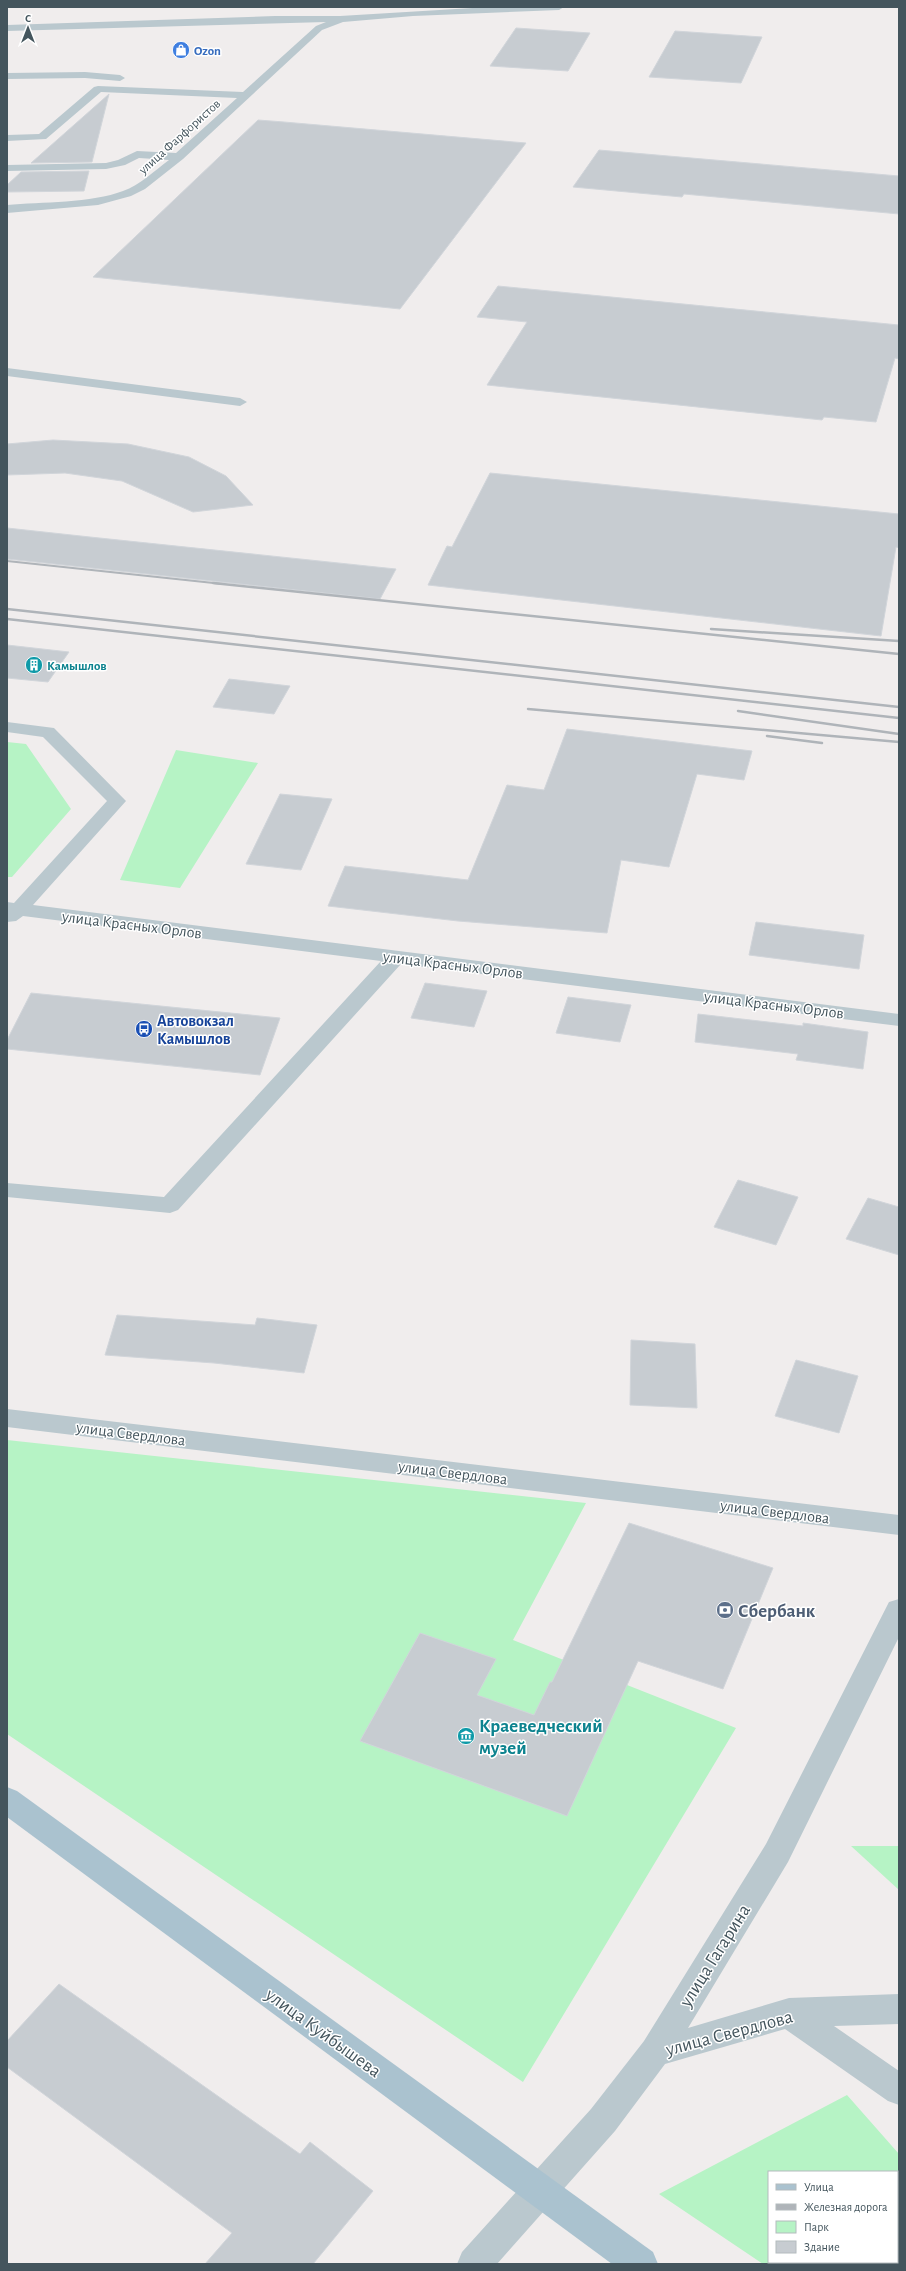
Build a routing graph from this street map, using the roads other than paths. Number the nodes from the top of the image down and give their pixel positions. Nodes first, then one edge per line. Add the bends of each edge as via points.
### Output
1 (559, 7) edge
2 (212, 12) dead end
3 (340, 19) junction
4 (225, 21) junction
5 (7, 28) edge
6 (7, 76) edge
7 (131, 78) dead end
8 (169, 81) dead end
9 (249, 91) junction
10 (7, 138) edge
11 (179, 157) junction
12 (7, 168) edge
13 (7, 209) edge
14 (7, 372) edge
15 (240, 402) dead end
16 (7, 727) edge
17 (11, 912) edge
18 (396, 956) junction
19 (899, 1020) edge
20 (7, 1190) edge
21 (7, 1418) edge
22 (899, 1525) edge
23 (899, 1610) edge
24 (7, 1800) edge
25 (899, 2009) edge
26 (789, 2013) junction
27 (655, 2052) junction
28 (899, 2090) edge
29 (540, 2190) junction
30 (474, 2264) edge
31 (641, 2264) edge

1 - 3 street
2 - 4 street
3 - 4 street
3 - 9 street, улица Фарфористов via 319,28
4 - 5 street
6 - 7 street via 85,75
8 - 9 street
9 - 10 street via 98,89 42,137
9 - 11 street, улица Фарфористов
11 - 12 street via 137,154 122,163 106,166
11 - 13 street, улица Фарфористов via 155,178 127,194 64,206
14 - 15 street
16 - 17 street via 48,732 117,801
17 - 18 street, улица Красных Орлов
18 - 19 street, улица Красных Орлов
18 - 20 street via 170,1205
21 - 22 street, улица Свердлова
23 - 27 street, улица Гагарина via 777,1853
24 - 29 main road, улица Куйбышева
25 - 26 street, улица Свердлова
26 - 27 street, улица Свердлова
26 - 28 street
27 - 29 street, улица Гагарина via 603,2120
29 - 30 street, улица Гагарина
29 - 31 main road, улица Куйбышева

